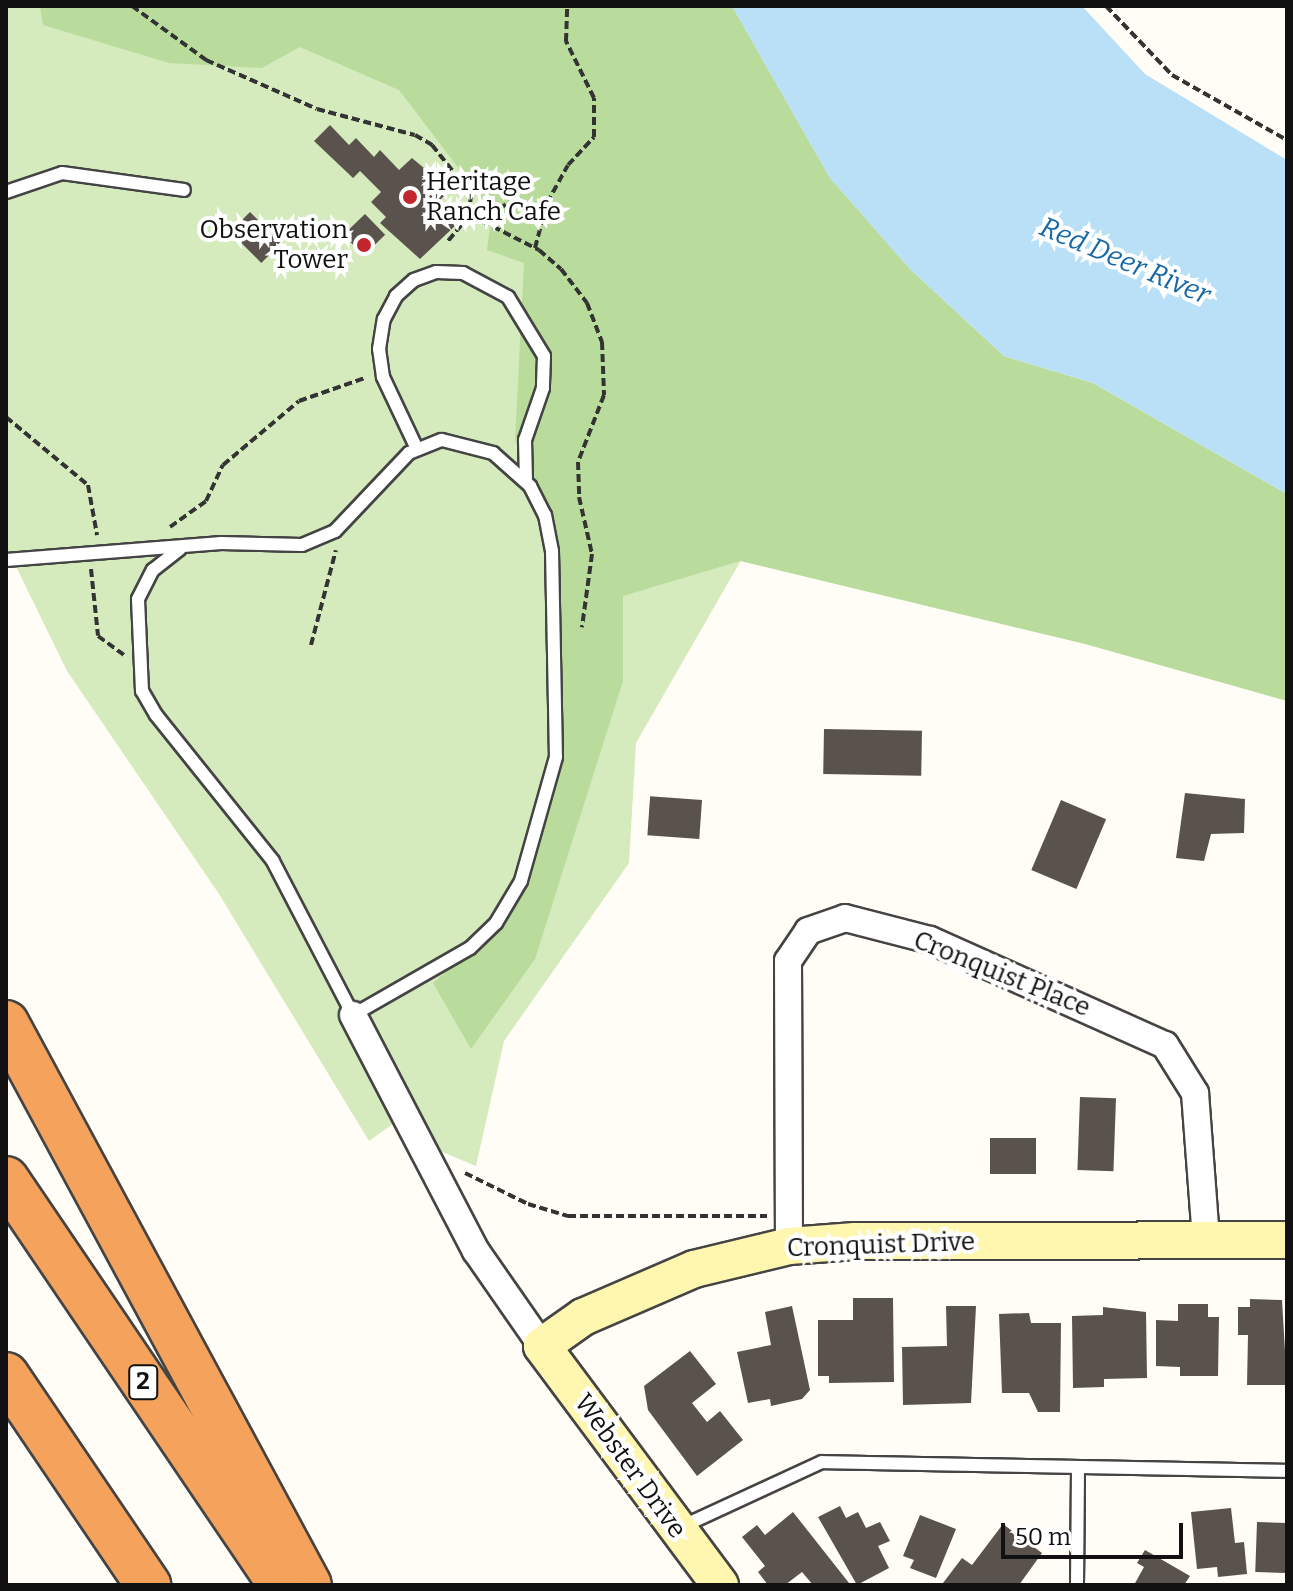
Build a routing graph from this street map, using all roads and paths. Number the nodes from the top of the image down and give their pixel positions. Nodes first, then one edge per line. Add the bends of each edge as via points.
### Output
1 (132, 6) edge
2 (567, 6) edge
3 (1106, 6) edge
4 (1287, 140) edge
5 (184, 190) dead end
6 (6, 192) edge
7 (504, 206) dead end
8 (465, 221) junction
9 (482, 221) junction
10 (448, 241) dead end
11 (535, 248) junction
12 (382, 372) junction
13 (6, 417) edge
14 (417, 449) junction
15 (526, 480) junction
16 (342, 525) junction
17 (180, 549) junction
18 (137, 553) junction
19 (90, 555) junction
20 (6, 560) edge
21 (582, 627) dead end
22 (311, 645) dead end
23 (138, 664) junction
24 (353, 1015) junction
25 (6, 1023) edge
26 (6, 1179) edge
27 (1206, 1240) junction
28 (1287, 1240) edge
29 (789, 1246) junction
30 (542, 1346) junction
31 (6, 1375) edge
32 (1078, 1471) junction
33 (1287, 1471) edge
34 (677, 1530) junction
35 (148, 1585) edge
36 (281, 1585) edge
37 (309, 1585) edge
38 (720, 1585) edge
39 (1077, 1585) edge

1 - 8 path via 206,60 317,109 424,139 469,188
2 - 11 path via 566,41 594,98 594,137 568,165 547,203 546,223
3 - 4 path via 1172,75
5 - 6 lane via 62,173
7 - 9 path
8 - 9 path
8 - 10 path
9 - 11 path
11 - 21 path via 582,294 597,323 604,356 604,395 578,462 579,497 592,554
12 - 14 lane
12 - 15 lane via 384,319 396,296 414,280 436,272 463,273 508,297 528,323 546,364 525,440
12 - 18 path via 299,401 219,468 206,501
13 - 19 path via 88,485 98,541
14 - 15 lane via 442,440 467,442 510,464
14 - 16 lane via 375,484
15 - 24 lane via 539,501 552,551 556,757 521,881 496,923 470,948
16 - 17 lane via 302,545 221,543
16 - 22 path
17 - 18 lane
17 - 23 lane via 161,562 141,588 136,612
18 - 19 lane
19 - 20 lane
19 - 23 path via 98,636
23 - 24 lane via 142,691 156,715 273,861
24 - 30 street via 476,1251
25 - 37 highway
26 - 36 highway, 2
27 - 28 street, Cronquist Drive
27 - 29 street, Cronquist Drive via 855,1241
27 - 29 street, Cronquist Place via 1195,1093 1165,1045 930,940 845,918 808,931 788,961
29 - 30 street, Cronquist Drive via 653,1284 583,1317
30 - 34 street, Webster Drive
31 - 35 highway
32 - 33 lane
32 - 34 lane via 822,1462
32 - 39 lane
34 - 38 street, Webster Drive

